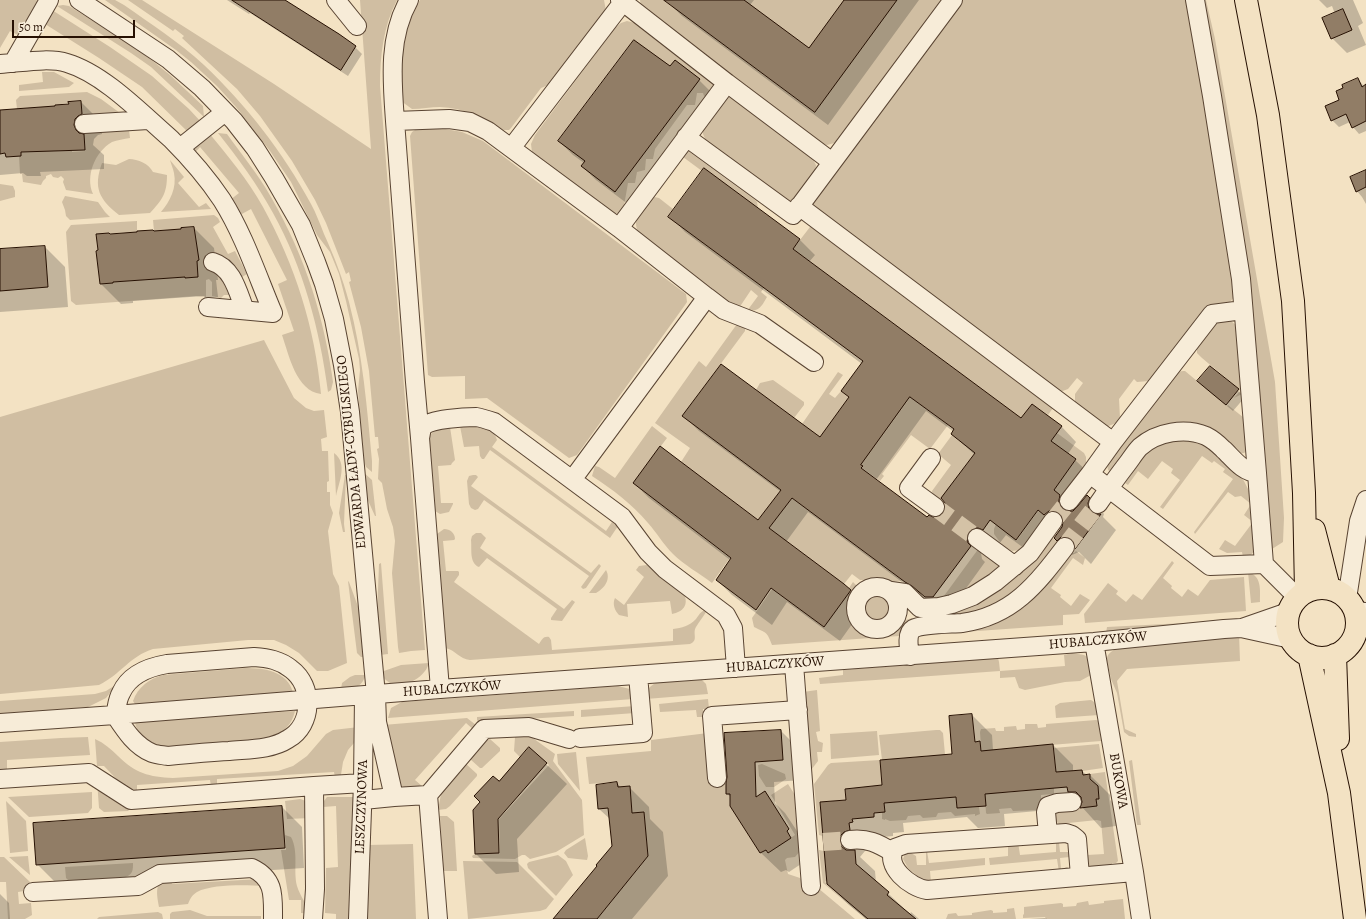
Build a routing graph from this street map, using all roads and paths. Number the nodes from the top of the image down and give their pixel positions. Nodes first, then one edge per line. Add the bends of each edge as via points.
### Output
1 (49, 0) edge
2 (79, 0) edge
3 (336, 0) edge
4 (409, 0) edge
5 (953, 0) edge
6 (1195, 0) edge
7 (1246, 0) edge
8 (623, 1) edge
9 (357, 26) dead end
10 (7, 64) edge
11 (726, 83) junction
12 (225, 112) junction
13 (148, 120) junction
14 (395, 121) junction
15 (84, 124) dead end
16 (686, 137) junction
17 (512, 147) junction
18 (180, 148) junction
19 (832, 162) junction
20 (799, 206) junction
21 (619, 228) junction
22 (213, 262) dead end
23 (707, 297) junction
24 (208, 307) dead end
25 (245, 310) junction
26 (1243, 310) junction
27 (814, 362) dead end
28 (420, 438) junction
29 (1113, 442) junction
30 (931, 458) dead end
31 (1257, 473) junction
32 (1090, 474) junction
33 (572, 480) junction
34 (1109, 488) junction
35 (1304, 493) junction
36 (1366, 500) edge
37 (1068, 501) tunnel mouth
38 (1098, 504) tunnel mouth
39 (935, 507) tunnel mouth
40 (1053, 521) tunnel mouth
41 (978, 538) tunnel mouth
42 (1065, 547) tunnel mouth
43 (1264, 564) junction
44 (1015, 566) junction
45 (1297, 600) junction
46 (920, 608) junction
47 (1353, 611) edge
48 (1241, 628) junction
49 (1291, 639) junction
50 (1094, 642) junction
51 (1309, 655) junction
52 (1335, 655) junction
53 (910, 656) junction
54 (794, 664) junction
55 (736, 668) junction
56 (638, 675) junction
57 (440, 689) junction
58 (370, 695) junction
59 (308, 700) junction
60 (798, 710) junction
61 (115, 715) junction
62 (0, 723) edge
63 (717, 778) dead end
64 (0, 779) edge
65 (314, 786) junction
66 (363, 792) junction
67 (1339, 793) junction
68 (428, 795) junction
69 (394, 797) junction
70 (1072, 802) dead end
71 (1048, 834) junction
72 (850, 840) tunnel mouth
73 (892, 852) junction
74 (1134, 872) junction
75 (1080, 876) junction
76 (811, 886) dead end
77 (33, 892) dead end
78 (272, 919) edge
79 (313, 919) edge
80 (358, 919) edge
81 (438, 919) edge
82 (1141, 919) edge
83 (1355, 919) edge

1 - 10 street
2 - 12 street, EDWARDA ŁADY-CYBULSKIEGO via 168,59
3 - 9 street
4 - 14 street via 401,20 392,61
5 - 19 street
6 - 26 street via 1241,279
7 - 35 main road via 1268,115 1293,301
8 - 11 street
8 - 17 street
10 - 13 street via 48,60 67,62 106,83
11 - 16 street
11 - 19 street
12 - 18 street
12 - 58 street, EDWARDA ŁADY-CYBULSKIEGO via 255,148 301,225 334,319 350,412
13 - 15 street
13 - 18 street
14 - 17 street via 450,119 470,122
14 - 28 street
16 - 20 street via 792,215
16 - 21 street
17 - 21 street
18 - 25 street via 222,200 238,230 273,313
19 - 20 street
20 - 29 street
21 - 23 street
22 - 25 street via 221,265 235,283
23 - 27 street via 724,310 760,324
23 - 33 street
24 - 25 street
26 - 29 street via 1212,314
26 - 31 street
28 - 33 street via 423,427 428,423 482,418 494,422
28 - 57 street
29 - 32 street
30 - 39 street via 909,488
31 - 34 street via 1250,472 1207,436 1195,433 1170,433 1148,441 1139,448
31 - 43 street
32 - 34 street
32 - 37 street
33 - 55 street via 622,518 648,552 665,569 726,615 734,628
34 - 38 street
34 - 43 street via 1210,566
35 - 45 main road
35 - 47 main road
36 - 47 street via 1359,521
40 - 44 street via 1030,553
41 - 44 street
42 - 53 street via 1047,571 1025,593 1002,610 973,621 912,629 909,636
43 - 45 street
44 - 46 street via 973,596 939,608
45 - 47 main road via 1318,588
45 - 48 street, HUBALCZYKÓW
45 - 49 main road via 1287,621
46 - 46 street via 905,593 894,606
47 - 52 main road via 1354,637
48 - 49 street, HUBALCZYKÓW
48 - 50 street, HUBALCZYKÓW
49 - 51 main road via 1295,646
50 - 53 street, HUBALCZYKÓW
50 - 74 street, BUKOWA
51 - 52 main road via 1318,658
51 - 67 main road
52 - 67 main road
53 - 54 street, HUBALCZYKÓW
54 - 55 street, HUBALCZYKÓW
54 - 60 street
55 - 56 street, HUBALCZYKÓW
56 - 57 street, HUBALCZYKÓW
56 - 68 street via 643,733 575,739 529,727 484,729
57 - 58 street, HUBALCZYKÓW
58 - 59 street, HUBALCZYKÓW
58 - 66 street, LESZCZYNOWA
58 - 69 street
59 - 61 street, HUBALCZYKÓW
59 - 61 street via 307,717 300,730 283,742 254,749 168,756 153,754 138,744 125,732
59 - 61 street via 303,684 293,670 282,662 254,657 156,666 138,674 126,685 120,695
60 - 63 street via 712,716
60 - 76 street
61 - 62 street, HUBALCZYKÓW
64 - 65 street via 89,773 131,800
65 - 66 street
65 - 79 street
66 - 69 street
66 - 80 street, LESZCZYNOWA
67 - 83 main road
68 - 69 street
68 - 81 street
70 - 71 street via 1048,806
71 - 73 street via 906,844
71 - 75 street via 1066,833 1077,839
72 - 73 street via 870,840
73 - 75 street via 894,868 914,886 922,889
74 - 75 street
74 - 82 street, BUKOWA
77 - 78 street via 138,886 160,874 252,868 262,873 271,885

